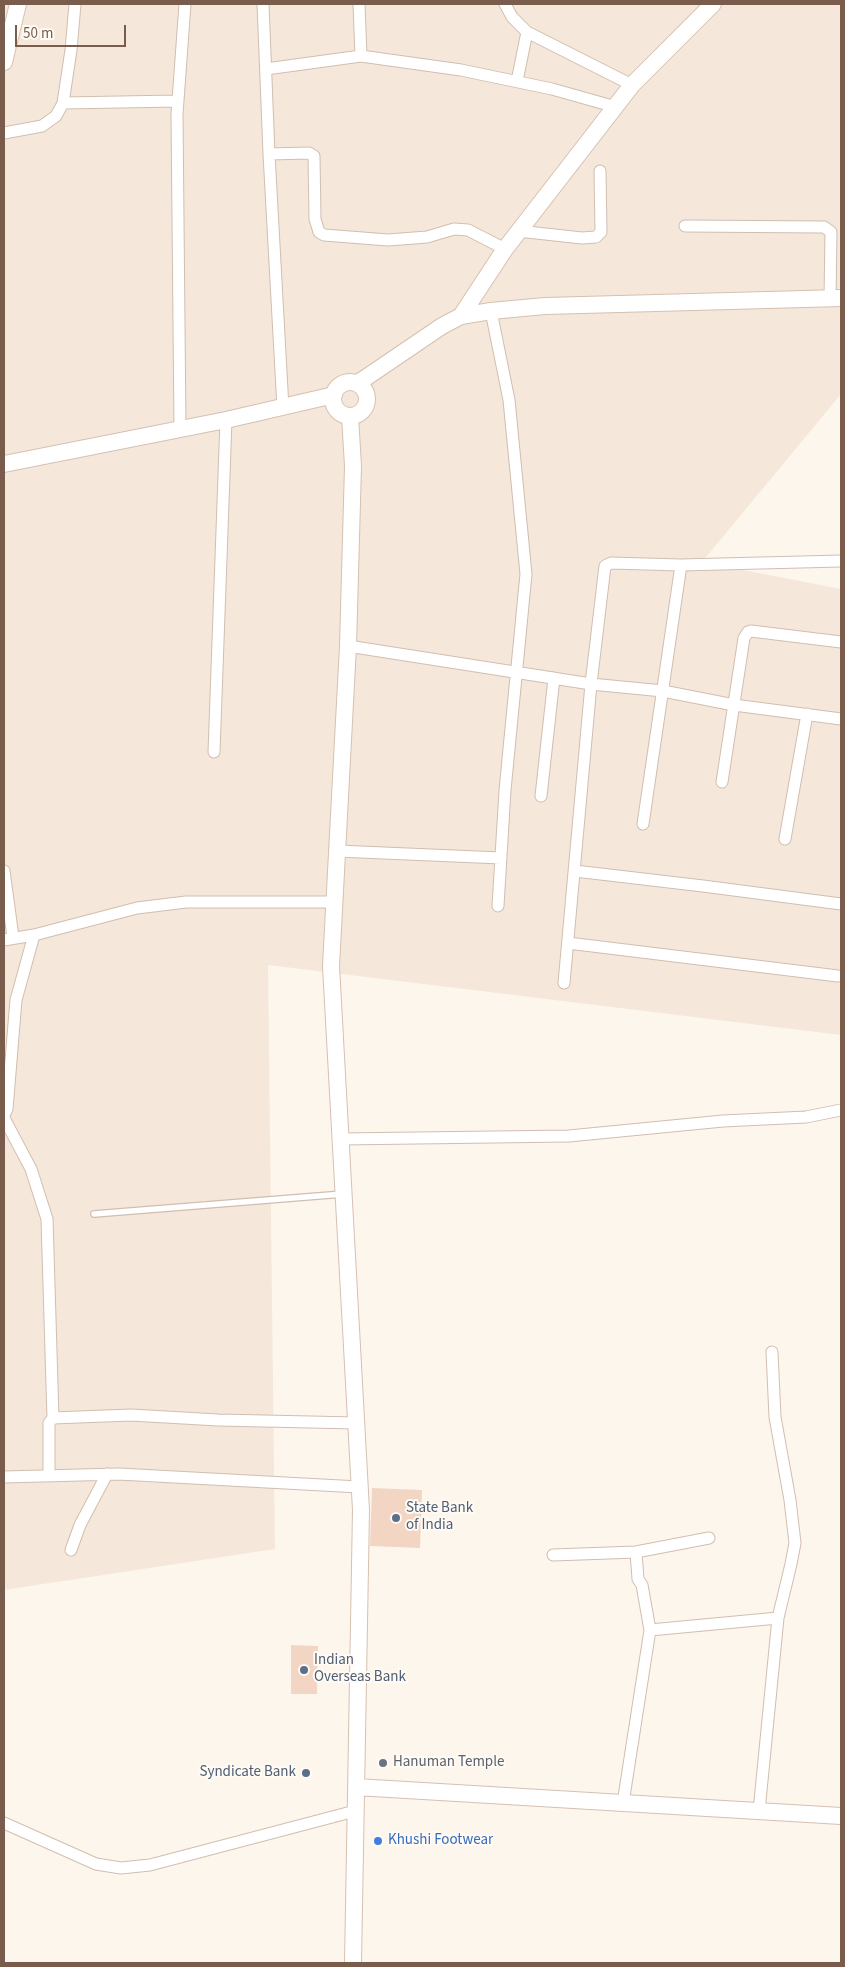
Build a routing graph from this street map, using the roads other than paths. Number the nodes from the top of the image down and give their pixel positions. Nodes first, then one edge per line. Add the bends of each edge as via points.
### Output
1 (18, 4) edge
2 (74, 4) edge
3 (185, 4) edge
4 (263, 4) edge
5 (358, 4) edge
6 (506, 4) edge
7 (713, 4) edge
8 (528, 32) junction
9 (362, 56) junction
10 (4, 62) edge
11 (266, 69) junction
12 (517, 81) junction
13 (632, 85) junction
14 (177, 102) junction
15 (63, 103) junction
16 (616, 107) junction
17 (4, 133) edge
18 (269, 154) junction
19 (600, 171) dead end
20 (685, 226) dead end
21 (518, 231) junction
22 (505, 249) junction
23 (835, 298) edge
24 (491, 311) junction
25 (461, 316) junction
26 (358, 383) junction
27 (334, 396) junction
28 (283, 408) junction
29 (350, 416) junction
30 (226, 420) junction
31 (180, 429) junction
32 (4, 464) edge
33 (841, 561) edge
34 (681, 565) junction
35 (841, 642) edge
36 (348, 646) junction
37 (517, 672) junction
38 (554, 678) junction
39 (591, 684) junction
40 (663, 691) junction
41 (734, 706) junction
42 (807, 714) junction
43 (841, 719) edge
44 (214, 752) dead end
45 (722, 782) dead end
46 (540, 796) dead end
47 (643, 824) dead end
48 (785, 839) dead end
49 (337, 851) junction
50 (500, 858) junction
51 (4, 871) edge
52 (575, 871) junction
53 (334, 902) junction
54 (841, 904) edge
55 (498, 906) dead end
56 (34, 935) junction
57 (8, 938) edge
58 (568, 943) junction
59 (838, 976) dead end
60 (564, 983) dead end
61 (841, 1110) edge
62 (4, 1117) edge
63 (341, 1139) junction
64 (344, 1194) junction
65 (94, 1214) dead end
66 (772, 1352) dead end
67 (53, 1418) junction
68 (356, 1423) junction
69 (106, 1474) junction
70 (49, 1476) junction
71 (4, 1477) edge
72 (359, 1487) junction
73 (710, 1538) dead end
74 (72, 1550) dead end
75 (636, 1552) junction
76 (553, 1555) dead end
77 (778, 1618) junction
78 (650, 1630) junction
79 (356, 1787) junction
80 (623, 1803) junction
81 (355, 1811) junction
82 (759, 1811) junction
83 (841, 1816) edge
84 (4, 1823) edge
85 (353, 1963) edge

1 - 10 street
2 - 15 street
3 - 14 street
4 - 11 street
5 - 9 street
6 - 8 street via 512,17
7 - 13 street
8 - 12 street
8 - 13 street
9 - 11 street
9 - 12 street
11 - 18 street
12 - 16 street
13 - 16 street
14 - 15 street
14 - 31 street
15 - 17 street via 56,116 42,126
16 - 21 street
18 - 22 street via 310,153 314,156 315,219 319,232 324,235 388,240 468,230
18 - 28 street
19 - 21 street via 601,232 596,237
20 - 23 street via 824,226 831,232
21 - 22 street
22 - 25 street
23 - 24 street via 545,306
24 - 25 street
24 - 37 street via 509,400 526,574
25 - 26 street
26 - 27 street via 346,382
26 - 29 street via 365,391 367,402 361,412
27 - 28 street
27 - 29 street via 337,410
28 - 30 street
29 - 36 street via 353,466
30 - 31 street
30 - 44 street
31 - 32 street
33 - 34 street
34 - 39 street via 611,563 605,566
34 - 40 street
35 - 41 street via 748,632 744,638
36 - 37 street
36 - 49 street
37 - 38 street
37 - 50 street
38 - 39 street
38 - 46 street
39 - 40 street
39 - 52 street
40 - 41 street
40 - 47 street
41 - 42 street
41 - 45 street
42 - 43 street
42 - 48 street
49 - 50 street
49 - 53 street
50 - 55 street
51 - 57 street
52 - 54 street
52 - 58 street
53 - 56 street via 186,902 137,908
53 - 63 street via 331,966
56 - 57 street
56 - 62 street via 16,1000
58 - 59 street
58 - 60 street
61 - 63 street via 806,1117 723,1121 569,1136
62 - 67 street via 31,1169 47,1218
63 - 64 street
64 - 65 lane
64 - 68 street
66 - 77 street via 774,1417 790,1500 794,1543
67 - 68 street via 131,1416
67 - 70 street via 49,1423
68 - 72 street
69 - 70 street
69 - 72 street
69 - 74 street via 80,1525
70 - 71 street
72 - 79 street
73 - 75 street
75 - 76 street
75 - 78 street via 638,1579 642,1585
77 - 78 street
77 - 82 street
78 - 80 street
79 - 80 street
79 - 81 street
80 - 82 street
81 - 84 street via 150,1865 121,1868 96,1864
81 - 85 street
82 - 83 street

